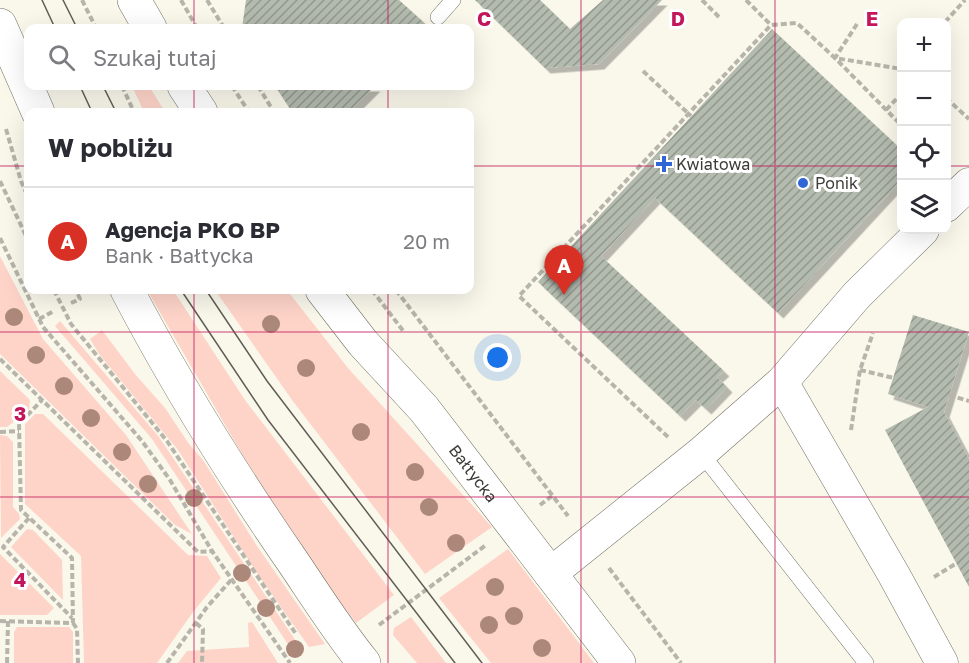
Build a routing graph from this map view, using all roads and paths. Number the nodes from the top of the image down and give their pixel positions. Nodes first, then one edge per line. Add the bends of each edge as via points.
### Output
1 (82, 0) edge
2 (134, 0) edge
3 (181, 0) edge
4 (207, 0) edge
5 (453, 0) edge
6 (702, 0) edge
7 (746, 0) edge
8 (965, 0) edge
9 (438, 17) dead end
10 (949, 18) edge
11 (721, 19) dead end
12 (94, 24) edge
13 (148, 24) edge
14 (195, 24) edge
15 (222, 24) edge
16 (857, 24) dead end
17 (0, 25) edge
18 (771, 25) junction
19 (835, 58) junction
20 (897, 68) edge
21 (643, 71) dead end
22 (24, 80) edge
23 (28, 90) edge
24 (124, 90) edge
25 (187, 90) edge
26 (235, 90) edge
27 (260, 90) edge
28 (897, 98) edge
29 (951, 103) edge
30 (36, 108) edge
31 (132, 108) edge
32 (198, 108) edge
33 (246, 108) edge
34 (272, 108) edge
35 (886, 110) junction
36 (690, 115) junction
37 (969, 119) edge
38 (897, 121) edge
39 (5, 126) dead end
40 (0, 181) edge
41 (969, 184) edge
42 (24, 188) edge
43 (951, 201) edge
44 (24, 232) edge
45 (919, 234) edge
46 (0, 238) edge
47 (24, 288) edge
48 (27, 294) edge
49 (56, 294) edge
50 (78, 294) edge
51 (129, 294) edge
52 (325, 294) edge
53 (399, 294) edge
54 (857, 295) junction
55 (71, 303) dead end
56 (54, 311) dead end
57 (39, 319) junction
58 (0, 359) edge
59 (860, 370) junction
60 (894, 378) dead end
61 (782, 382) junction
62 (949, 395) dead end
63 (42, 400) junction
64 (969, 401) edge
65 (19, 431) junction
66 (0, 432) edge
67 (821, 446) junction
68 (688, 449) junction
69 (552, 496) junction
70 (29, 518) junction
71 (514, 524) junction
72 (575, 524) dead end
73 (2, 545) edge
74 (212, 551) junction
75 (607, 565) dead end
76 (550, 573) junction
77 (232, 579) junction
78 (0, 621) edge
79 (8, 621) junction
80 (73, 621) junction
81 (196, 623) junction
82 (299, 639) dead end
83 (357, 655) edge
84 (8, 663) edge
85 (78, 663) edge
86 (167, 663) edge
87 (202, 663) edge
88 (290, 663) edge
89 (619, 663) edge
90 (681, 663) edge
91 (866, 663) edge
92 (942, 663) edge

1 - 12 path
2 - 13 main road
3 - 14 path
4 - 15 path
5 - 9 lane
6 - 11 path
7 - 18 path
8 - 10 path
16 - 19 path
17 - 22 main road
18 - 19 path via 797,23
18 - 36 path
19 - 20 path
19 - 35 path
21 - 36 path
23 - 30 main road
24 - 31 path
25 - 32 main road
26 - 33 path
27 - 34 path
28 - 35 path
29 - 37 path
35 - 38 path
36 - 68 path via 519,296
39 - 42 path
40 - 44 path
41 - 43 street
45 - 54 street
46 - 47 path
48 - 57 path
49 - 82 path via 70,324 167,441
50 - 55 path via 80,299
51 - 83 main road via 159,351 266,523
52 - 71 main road, Bałtycka via 363,343 424,409
53 - 69 path
54 - 59 path via 877,319
54 - 61 street
56 - 57 path
57 - 74 path via 142,441
58 - 63 path
59 - 60 path
59 - 67 path via 851,429
61 - 67 street
61 - 68 street
62 - 64 path
63 - 65 path via 19,424
63 - 74 path via 198,552
65 - 66 path
65 - 70 path via 21,510
67 - 92 street
68 - 76 street
68 - 91 lane
69 - 71 path
69 - 72 path
70 - 73 path
70 - 80 path via 72,558
71 - 76 main road, Bałtycka
71 - 83 path
73 - 80 path
74 - 77 path
75 - 90 path
76 - 89 main road, Bałtycka
77 - 81 path
77 - 88 path
78 - 79 path
79 - 80 path
79 - 84 path
80 - 85 path via 77,628
81 - 86 path
81 - 87 path via 202,629

